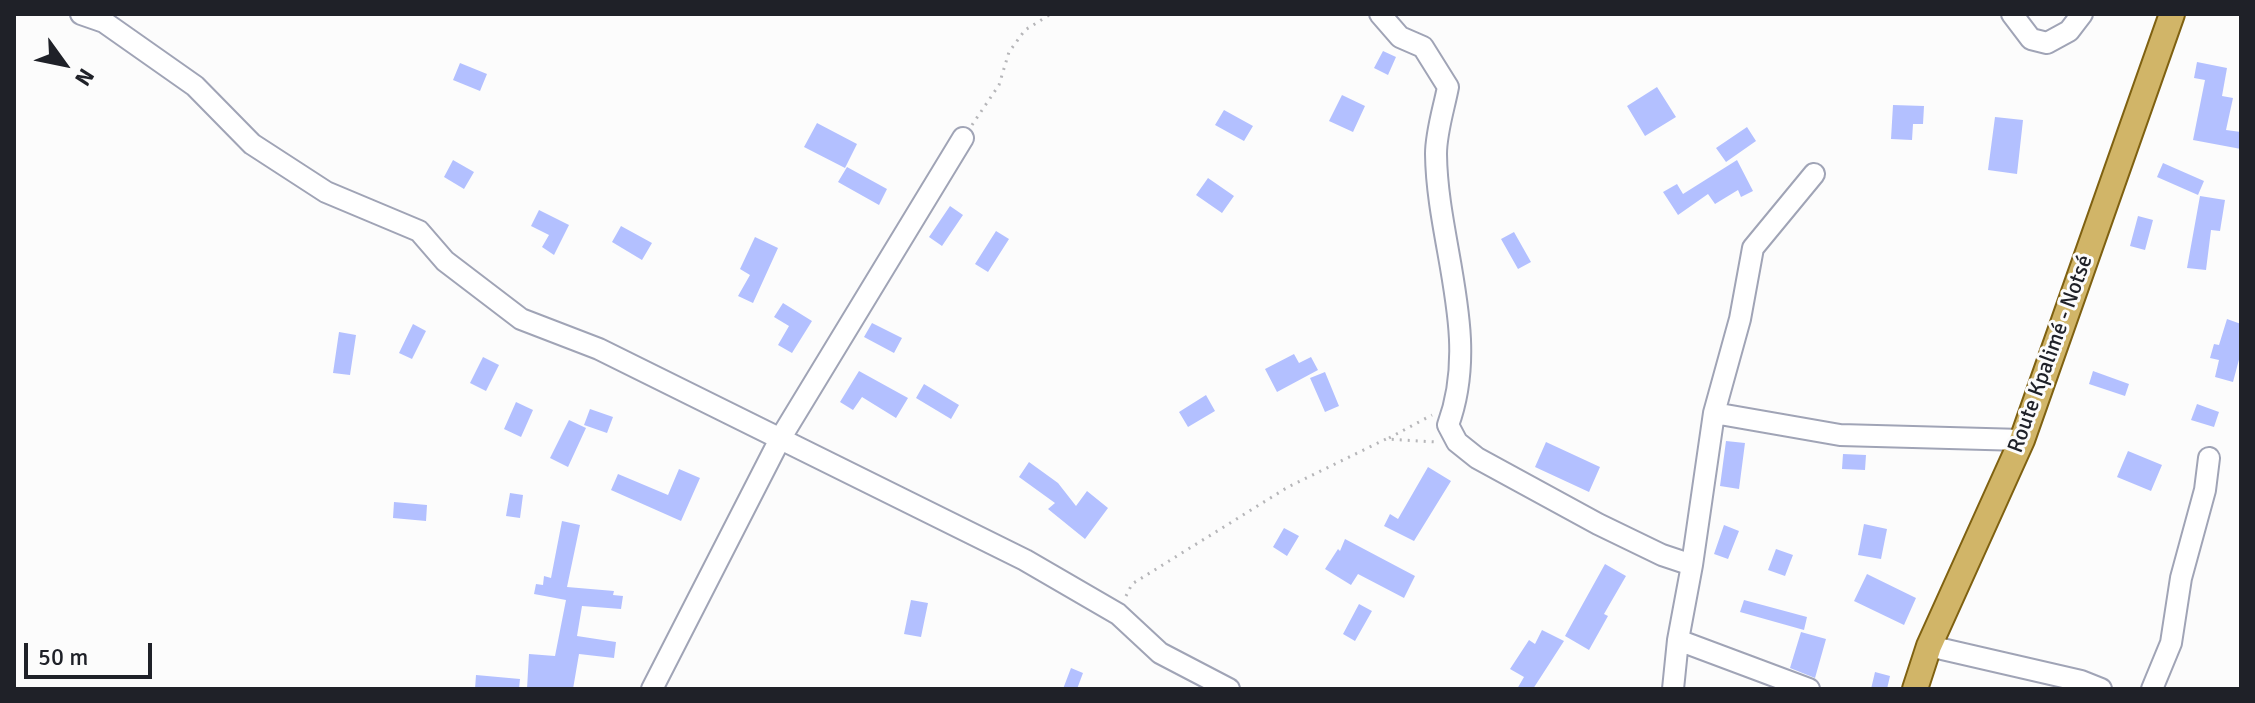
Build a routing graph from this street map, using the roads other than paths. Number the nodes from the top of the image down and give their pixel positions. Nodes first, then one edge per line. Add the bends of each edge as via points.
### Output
1 (81, 14) edge
2 (1380, 14) edge
3 (2012, 14) edge
4 (2082, 14) edge
5 (2172, 14) edge
6 (963, 138) road end
7 (1814, 174) dead end
8 (1714, 413) junction
9 (780, 439) junction
10 (2022, 440) junction
11 (2209, 458) dead end
12 (1692, 565) junction
13 (1678, 640) junction
14 (1929, 646) junction
15 (652, 689) edge
16 (1229, 689) edge
17 (1673, 689) edge
18 (1809, 689) edge
19 (1915, 689) edge
20 (2101, 689) edge
21 (2152, 689) edge

1 - 9 street via 104,22 195,86 252,144 326,192 419,231 445,261 521,319 599,349
2 - 12 street via 1400,37 1423,47 1448,87 1436,151 1461,333 1457,401 1448,425 1457,442 1598,524
3 - 4 street via 2031,39 2047,43 2069,31
5 - 10 main road, Route Kpalimé - Notsé
6 - 9 street
7 - 8 street via 1753,248
8 - 10 street via 1840,435
8 - 12 street
9 - 15 street
9 - 16 street via 1025,560 1118,614 1160,653
10 - 14 main road, Route Kpalimé - Notsé
11 - 21 street via 2171,643
12 - 13 street
13 - 17 street
13 - 18 street
14 - 19 main road, Route Kpalimé - Notsé
14 - 20 street

